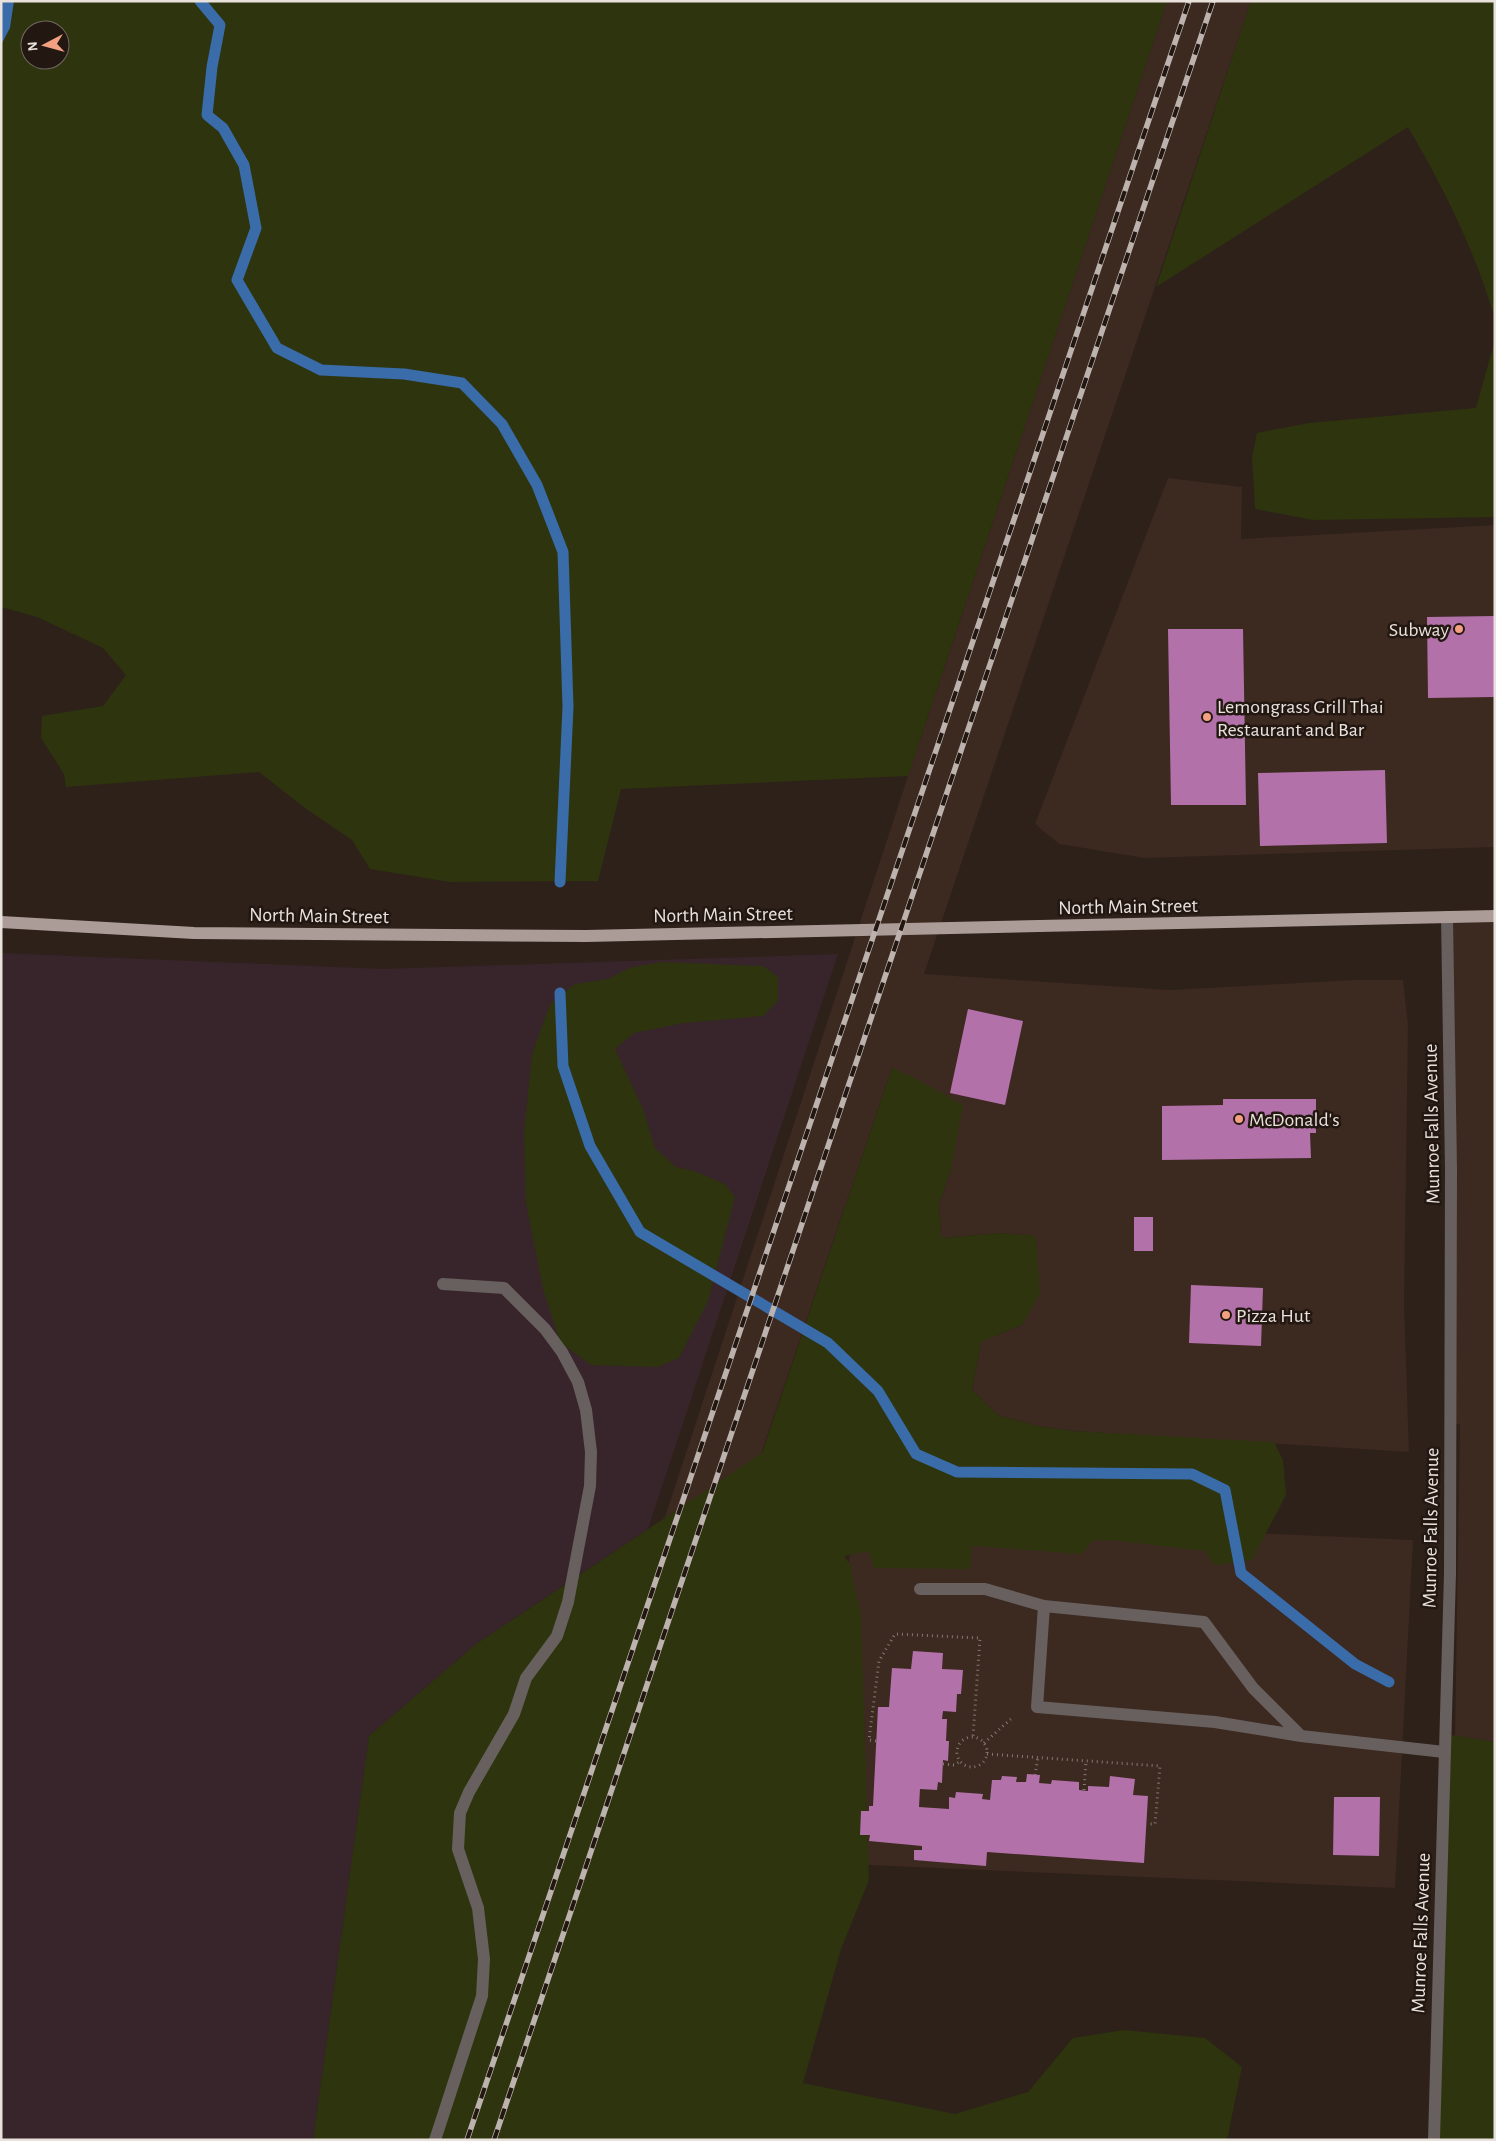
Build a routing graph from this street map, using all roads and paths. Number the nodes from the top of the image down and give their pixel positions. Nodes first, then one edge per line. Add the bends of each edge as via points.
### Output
1 (1495, 916) edge
2 (1446, 917) junction
3 (1, 922) edge
4 (443, 1284) dead end
5 (920, 1589) dead end
6 (1044, 1606) junction
7 (1012, 1718) dead end
8 (1301, 1736) junction
9 (973, 1737) junction
10 (876, 1741) dead end
11 (984, 1743) junction
12 (1444, 1752) junction
13 (987, 1754) junction
14 (1038, 1757) junction
15 (961, 1761) junction
16 (1086, 1761) junction
17 (943, 1764) dead end
18 (1035, 1775) dead end
19 (1084, 1790) dead end
20 (1147, 1824) dead end
21 (435, 2140) edge
22 (1434, 2140) edge

1 - 2 main road, North Main Street
2 - 3 main road, North Main Street via 586,936 194,932
2 - 12 street, Munroe Falls Avenue via 1451,1284 1450,1573
4 - 21 street via 504,1288 545,1329 578,1382 586,1410 591,1452 588,1496 568,1602 557,1636 526,1678 514,1714 460,1813 458,1849 478,1908 484,1958 482,1996
5 - 6 street via 985,1589
6 - 8 street via 1204,1622 1253,1688
6 - 8 street via 1037,1707 1215,1722
7 - 11 path
8 - 12 street
9 - 10 path via 980,1638 895,1634 879,1661 869,1740
9 - 11 path
9 - 15 path via 959,1744
11 - 13 path
12 - 22 street, Munroe Falls Avenue
13 - 14 path
13 - 15 path via 984,1761 976,1766
14 - 16 path
14 - 18 path
15 - 17 path via 954,1765
16 - 19 path
16 - 20 path via 1160,1766 1155,1824

